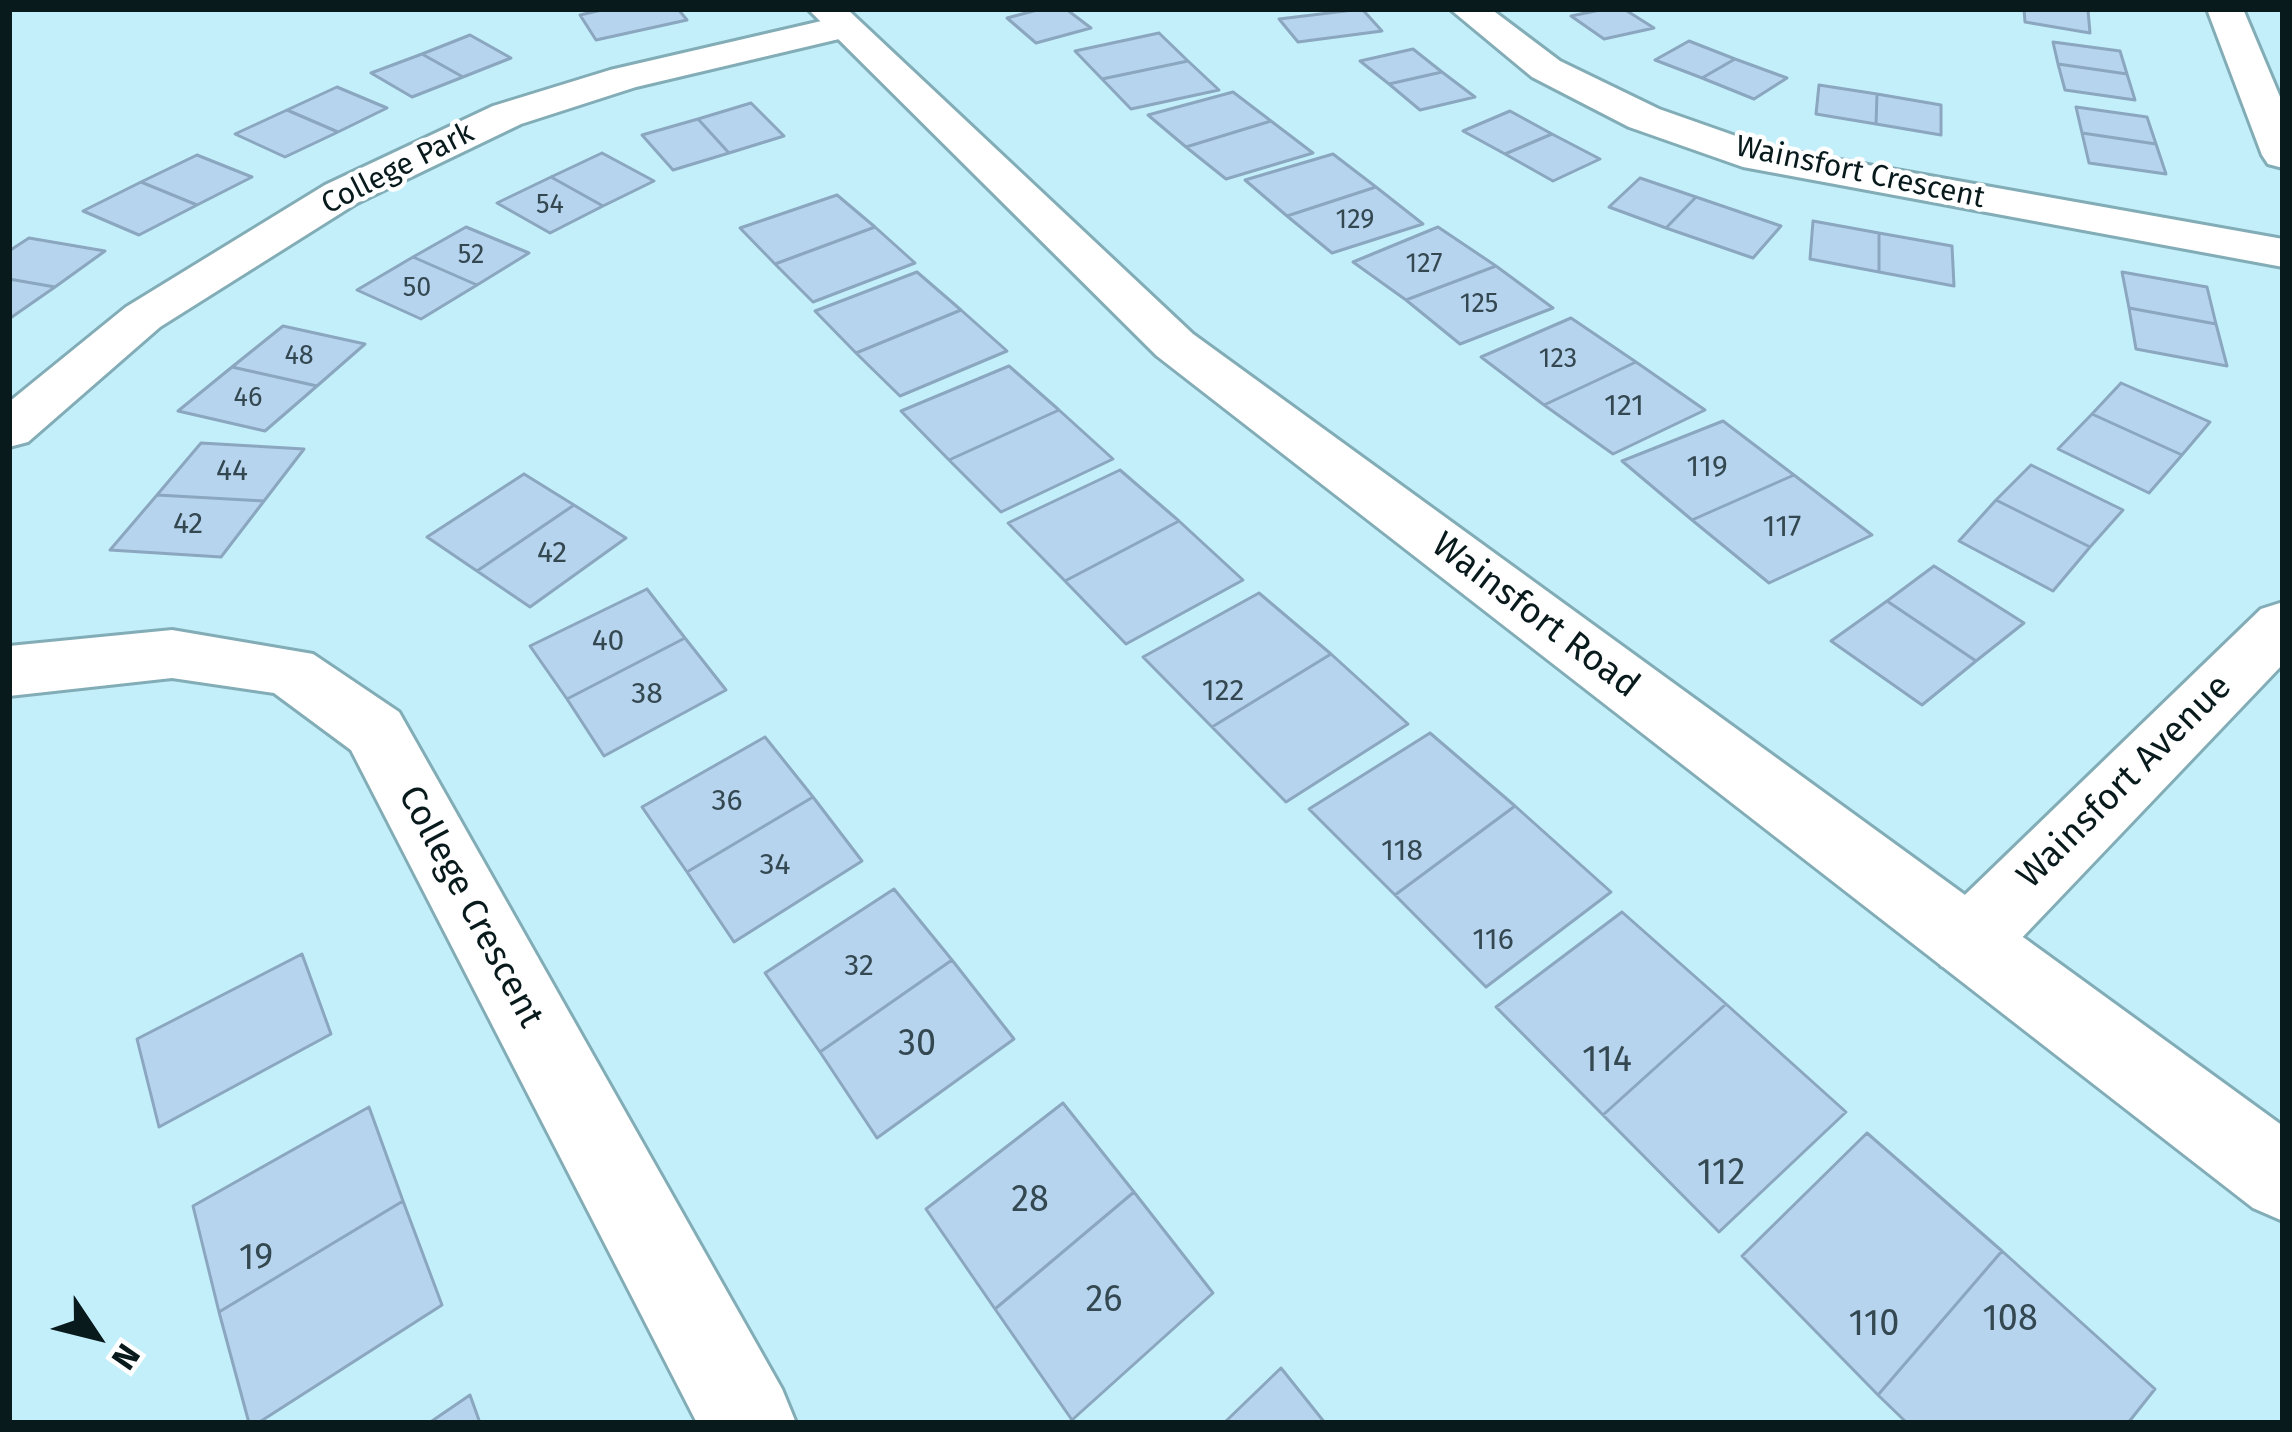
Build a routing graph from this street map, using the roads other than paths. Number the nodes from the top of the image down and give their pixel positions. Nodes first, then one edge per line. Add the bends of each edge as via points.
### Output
1 (1468, 9) edge
2 (2225, 9) edge
3 (834, 18) edge
4 (2283, 155) edge
5 (2283, 253) edge
6 (9, 430) edge
7 (2283, 625) edge
8 (9, 671) edge
9 (1968, 941) junction
10 (2283, 1178) edge
11 (748, 1423) edge

1 - 5 street, Wainsfort Crescent via 1546,69 1644,118 1758,158
2 - 4 street
3 - 6 street, College Park via 507,115 341,194 143,317
3 - 9 street, Wainsfort Road via 1175,345
7 - 9 street, Wainsfort Avenue
8 - 11 street, College Crescent via 172,654 290,671 375,731
9 - 10 street, Wainsfort Road

